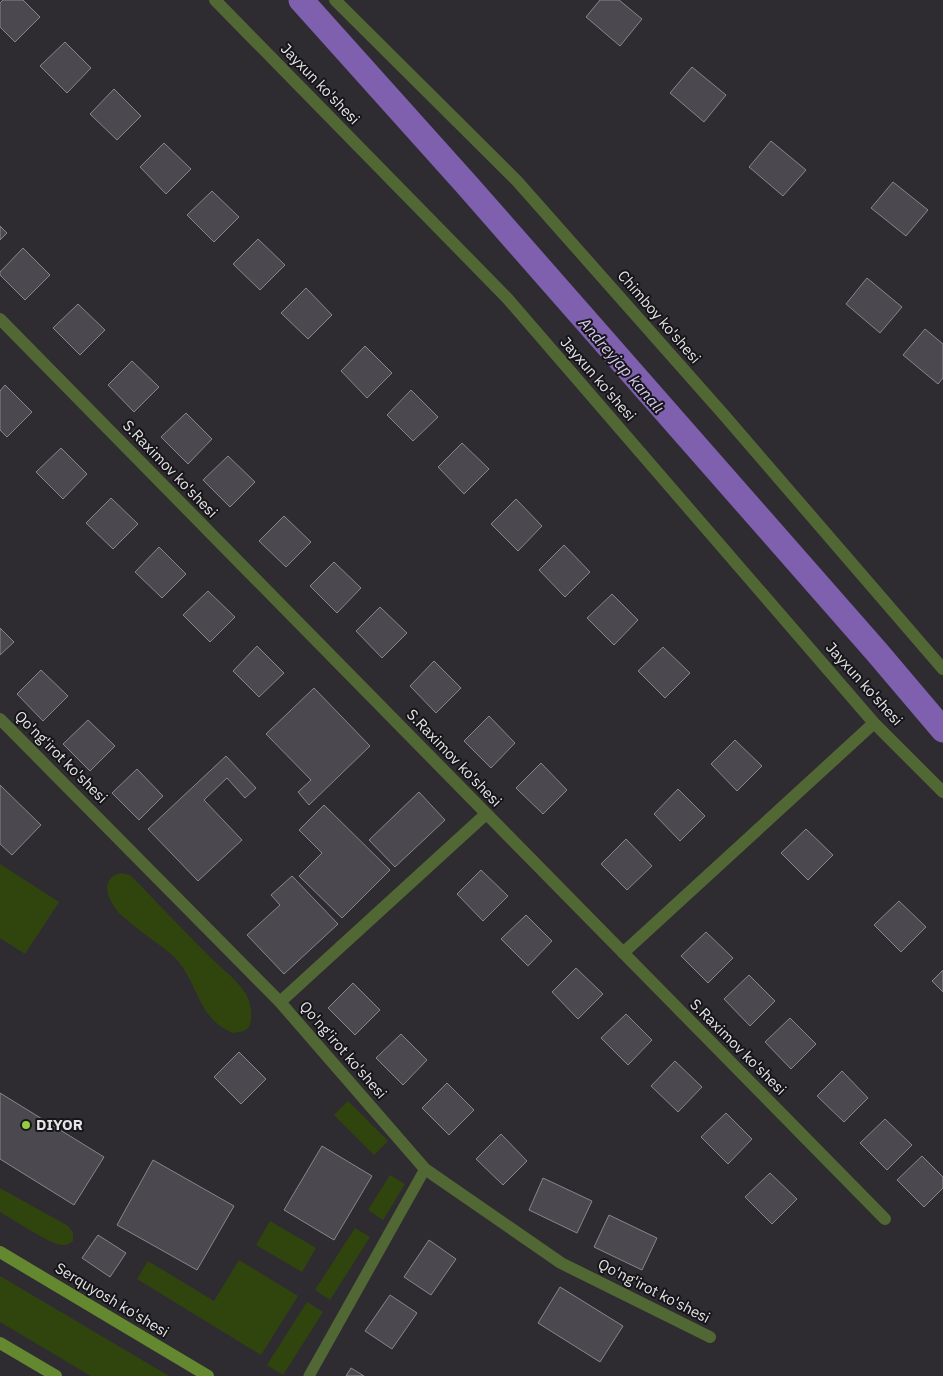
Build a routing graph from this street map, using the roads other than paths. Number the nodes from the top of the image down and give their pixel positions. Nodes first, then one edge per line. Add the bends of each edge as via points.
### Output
1 (215, 0) edge
2 (335, 0) edge
3 (0, 319) edge
4 (943, 669) edge
5 (0, 719) edge
6 (874, 723) junction
7 (943, 792) edge
8 (486, 814) junction
9 (623, 953) junction
10 (280, 1002) junction
11 (425, 1169) junction
12 (885, 1219) dead end
13 (0, 1252) edge
14 (710, 1338) dead end
15 (0, 1343) edge
16 (56, 1376) edge
17 (208, 1376) edge
18 (310, 1376) edge

1 - 6 street, Jayxun ko'shesi via 507,298
2 - 4 street, Chimboy ko'shesi via 517,181
3 - 8 street, S.Raximov ko'shesi
5 - 10 street, Qo'ng'irot ko'shesi
6 - 7 street, Jayxun ko'shesi
6 - 9 street
8 - 9 street, S.Raximov ko'shesi
8 - 10 street
9 - 12 street, S.Raximov ko'shesi
10 - 11 street, Qo'ng'irot ko'shesi
11 - 14 street, Qo'ng'irot ko'shesi via 561,1263
11 - 18 lane
13 - 17 street, Serquyosh ko'shesi
15 - 16 street

